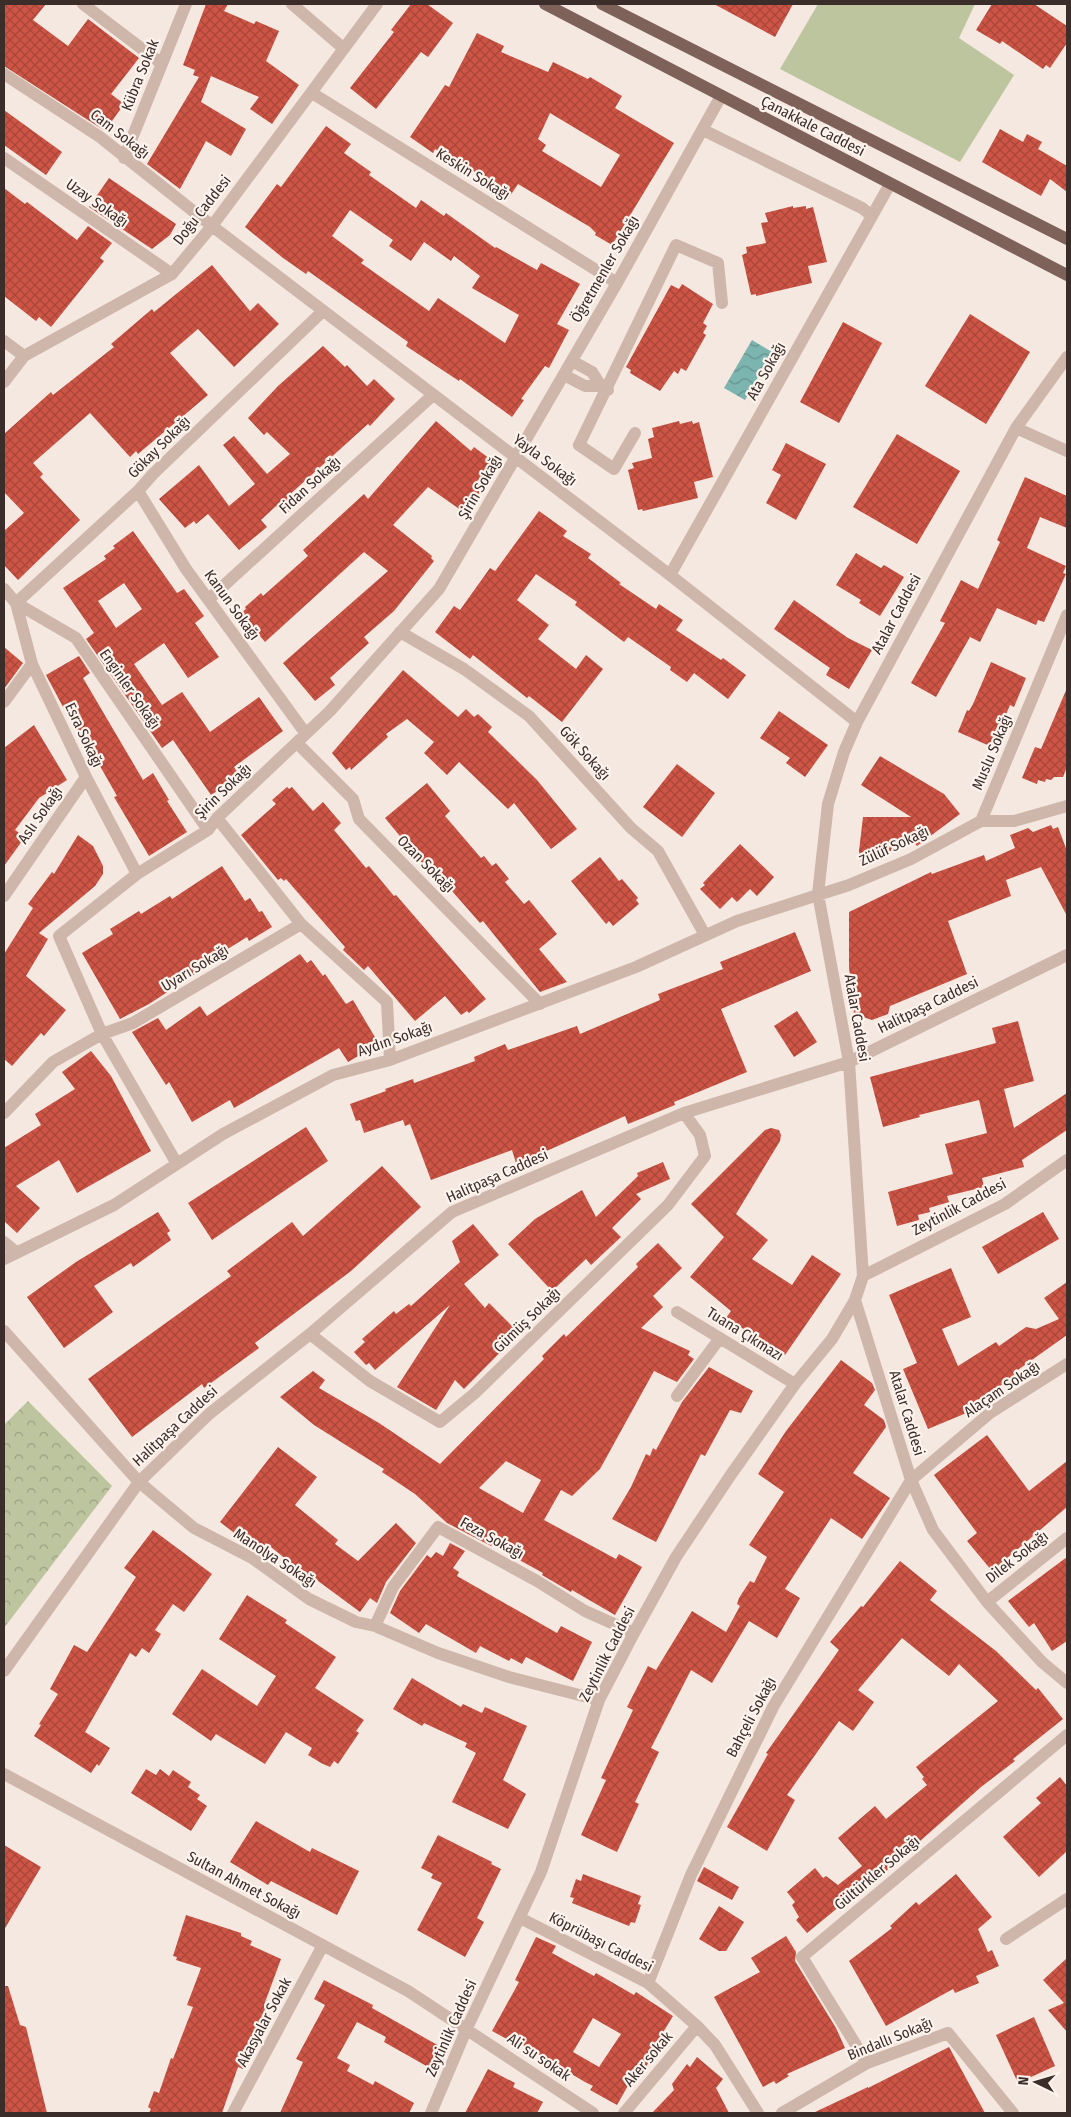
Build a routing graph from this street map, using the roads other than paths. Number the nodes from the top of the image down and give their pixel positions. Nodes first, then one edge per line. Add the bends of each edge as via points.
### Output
1 (83, 4) edge
2 (186, 4) edge
3 (292, 4) edge
4 (377, 4) edge
5 (545, 4) edge
6 (602, 4) edge
7 (343, 48) junction
8 (162, 64) junction
9 (4, 74) edge
10 (312, 93) junction
11 (721, 96) junction
12 (702, 130) junction
13 (4, 158) edge
14 (124, 158) junction
15 (890, 184) junction
16 (872, 216) junction
17 (212, 226) junction
18 (1067, 239) edge
19 (172, 274) junction
20 (1067, 276) edge
21 (617, 283) junction
22 (722, 303) dead end
23 (323, 311) junction
24 (4, 341) edge
25 (24, 356) junction
26 (1067, 357) edge
27 (572, 361) junction
28 (564, 375) junction
29 (4, 382) edge
30 (604, 388) junction
31 (433, 395) junction
32 (1016, 428) junction
33 (635, 433) dead end
34 (1067, 452) edge
35 (516, 458) junction
36 (138, 491) junction
37 (670, 575) junction
38 (4, 589) edge
39 (209, 599) junction
40 (16, 603) junction
41 (1067, 615) edge
42 (400, 632) junction
43 (32, 664) junction
44 (4, 702) edge
45 (857, 722) junction
46 (302, 738) junction
47 (86, 777) junction
48 (1067, 806) edge
49 (217, 818) junction
50 (981, 821) junction
51 (208, 830) junction
52 (137, 874) junction
53 (818, 894) junction
54 (4, 896) edge
55 (301, 924) junction
56 (704, 935) junction
57 (1067, 955) edge
58 (540, 1004) junction
59 (102, 1034) junction
60 (390, 1060) junction
61 (849, 1062) junction
62 (4, 1113) edge
63 (684, 1113) junction
64 (1067, 1160) edge
65 (177, 1164) junction
66 (4, 1242) edge
67 (16, 1252) junction
68 (4, 1259) edge
69 (863, 1276) junction
70 (855, 1300) junction
71 (677, 1312) dead end
72 (310, 1334) junction
73 (5, 1336) edge
74 (720, 1338) junction
75 (1067, 1364) edge
76 (795, 1384) junction
77 (677, 1396) dead end
78 (911, 1480) junction
79 (138, 1482) junction
80 (1067, 1538) edge
81 (987, 1602) junction
82 (375, 1626) junction
83 (634, 1633) junction
84 (4, 1671) edge
85 (1067, 1683) edge
86 (599, 1700) junction
87 (1067, 1735) edge
88 (4, 1774) edge
89 (1064, 1905) edge
90 (520, 1918) junction
91 (1006, 1939) dead end
92 (323, 1945) junction
93 (648, 1984) junction
94 (697, 2026) junction
95 (466, 2028) junction
96 (866, 2063) junction
97 (233, 2113) edge
98 (430, 2113) edge
99 (593, 2113) edge
100 (624, 2113) edge
101 (758, 2113) edge
102 (782, 2113) edge
103 (1013, 2113) edge

1 - 8 street
2 - 8 street, Kübra Sokak
3 - 7 street
4 - 7 street, Doğu Caddesi
5 - 11 main road, Çanakkale Caddesi
6 - 18 main road, Çanakkale Caddesi
7 - 10 street, Doğu Caddesi
8 - 14 street, Kübra Sokak
9 - 14 street, Cam Sokağı via 100,137
10 - 17 street, Doğu Caddesi
10 - 21 street, Keskin Sokağı
11 - 12 street, Öğretmenler Sokağı
11 - 15 main road, Çanakkale Caddesi
12 - 16 street via 862,208
12 - 21 street, Öğretmenler Sokağı
13 - 19 street, Uzay Sokağı
14 - 17 street, Cam Sokağı
15 - 16 street, Ata Sokağı
15 - 20 main road, Çanakkale Caddesi
16 - 37 street, Ata Sokağı
17 - 19 street, Doğu Caddesi
17 - 23 street, Yayla Sokağı
19 - 25 street, Doğu Caddesi
21 - 27 street, Öğretmenler Sokağı
22 - 30 street via 718,262 676,245
23 - 31 street, Yayla Sokağı
23 - 36 street, Gökay Sokağı
24 - 25 street
25 - 29 street, Doğu Caddesi
26 - 32 street, Atalar Caddesi
27 - 28 street, Öğretmenler Sokağı
27 - 30 street via 592,372
28 - 30 street via 585,386
28 - 35 street, Öğretmenler Sokağı
30 - 33 street via 579,446 614,469
31 - 35 street, Yayla Sokağı
31 - 39 street, Fidan Sokağı
32 - 34 street
32 - 45 street, Atalar Caddesi
35 - 37 street, Yayla Sokağı
35 - 42 street, Şirin Sokağı via 439,589
36 - 39 street, Kanun Sokağı via 186,569
36 - 40 street, Gökay Sokağı
37 - 45 street, Yayla Sokağı
38 - 40 street, Enginler Sokağı
39 - 46 street, Kanun Sokağı
40 - 43 street, Esra Sokağı
40 - 51 street, Enginler Sokağı via 76,638
41 - 50 street, Muslu Sokağı
42 - 46 street, Şirin Sokağı
42 - 56 street, Gök Sokağı via 464,670 529,716 631,828 658,851
43 - 44 street
43 - 47 street, Esra Sokağı
45 - 53 street, Atalar Caddesi via 828,804
46 - 49 street, Şirin Sokağı
46 - 58 street, Ozan Sokağı via 353,799 359,819
47 - 52 street, Esra Sokağı
47 - 54 street, Aslı Sokağı
48 - 50 street via 1014,821
49 - 51 street, Şirin Sokağı
49 - 55 street
50 - 53 street, Zülüf Sokağı via 911,859
51 - 52 street, Şirin Sokağı
52 - 59 street, Şirin Sokağı via 59,936
53 - 56 street, Aydın Sokağı
53 - 61 street, Atalar Caddesi
55 - 59 street, Uyarı Sokağı via 132,1023
55 - 60 street via 387,1002
56 - 58 street, Aydın Sokağı via 636,967
57 - 61 street, Halitpaşa Caddesi
58 - 60 street, Aydın Sokağı
59 - 62 street, Uyarı Sokağı via 53,1062
59 - 65 street, Şirin Sokağı
60 - 65 street, Aydın Sokağı via 333,1076 223,1134
61 - 63 street, Halitpaşa Caddesi
61 - 69 street, Atalar Caddesi
63 - 72 street, Halitpaşa Caddesi via 452,1212
63 - 72 street, Gümüş Sokağı via 700,1135 705,1156 668,1205 475,1393 440,1422 370,1381
64 - 69 street, Zeytinlik Caddesi via 1005,1204
65 - 67 street, Aydın Sokağı via 114,1205
66 - 67 street
67 - 68 street, Aydın Sokağı
69 - 70 street, Atalar Caddesi
70 - 76 street, Zeytinlik Caddesi via 832,1339
70 - 78 street, Atalar Caddesi
71 - 74 street, Tuana Çıkmazı
72 - 79 street, Halitpaşa Caddesi via 208,1414
73 - 79 street, Manolya Sokağı
74 - 76 street, Tuana Çıkmazı
74 - 77 street
75 - 78 street, Alaçam Sokağı via 990,1413
76 - 83 street, Zeytinlik Caddesi via 676,1557
78 - 81 street, Atalar Caddesi via 933,1530
78 - 93 street, Bahçeli Sokağı via 772,1707 691,1875
79 - 82 street, Manolya Sokağı via 194,1528 252,1558 309,1599 356,1622
79 - 84 street, Halitpaşa Caddesi
80 - 81 street, Dilek Sokağı
81 - 85 street, Atalar Caddesi via 1042,1662
82 - 83 street, Feza Sokağı via 393,1586 438,1527 585,1611
82 - 86 street, Manolya Sokağı via 438,1653 500,1674
83 - 86 street, Zeytinlik Caddesi
86 - 90 street, Zeytinlik Caddesi via 541,1872
87 - 96 street, Gültürkler Sokağı via 802,1957
88 - 92 street, Sultan Ahmet Sokağı
89 - 91 street
90 - 93 street, Köprübaşı Caddesi
90 - 95 street, Zeytinlik Caddesi
92 - 95 street, Sultan Ahmet Sokağı via 408,1991
92 - 97 street, Akasyalar Sokak
93 - 94 street, Köprübaşı Caddesi
94 - 100 street, Aker sokak
94 - 101 street, Köprübaşı Caddesi via 730,2066
95 - 98 street, Zeytinlik Caddesi
95 - 99 street, Ali su sokak
96 - 102 street, Bindallı Sokağı
96 - 103 street, Bindallı Sokağı via 948,2033

